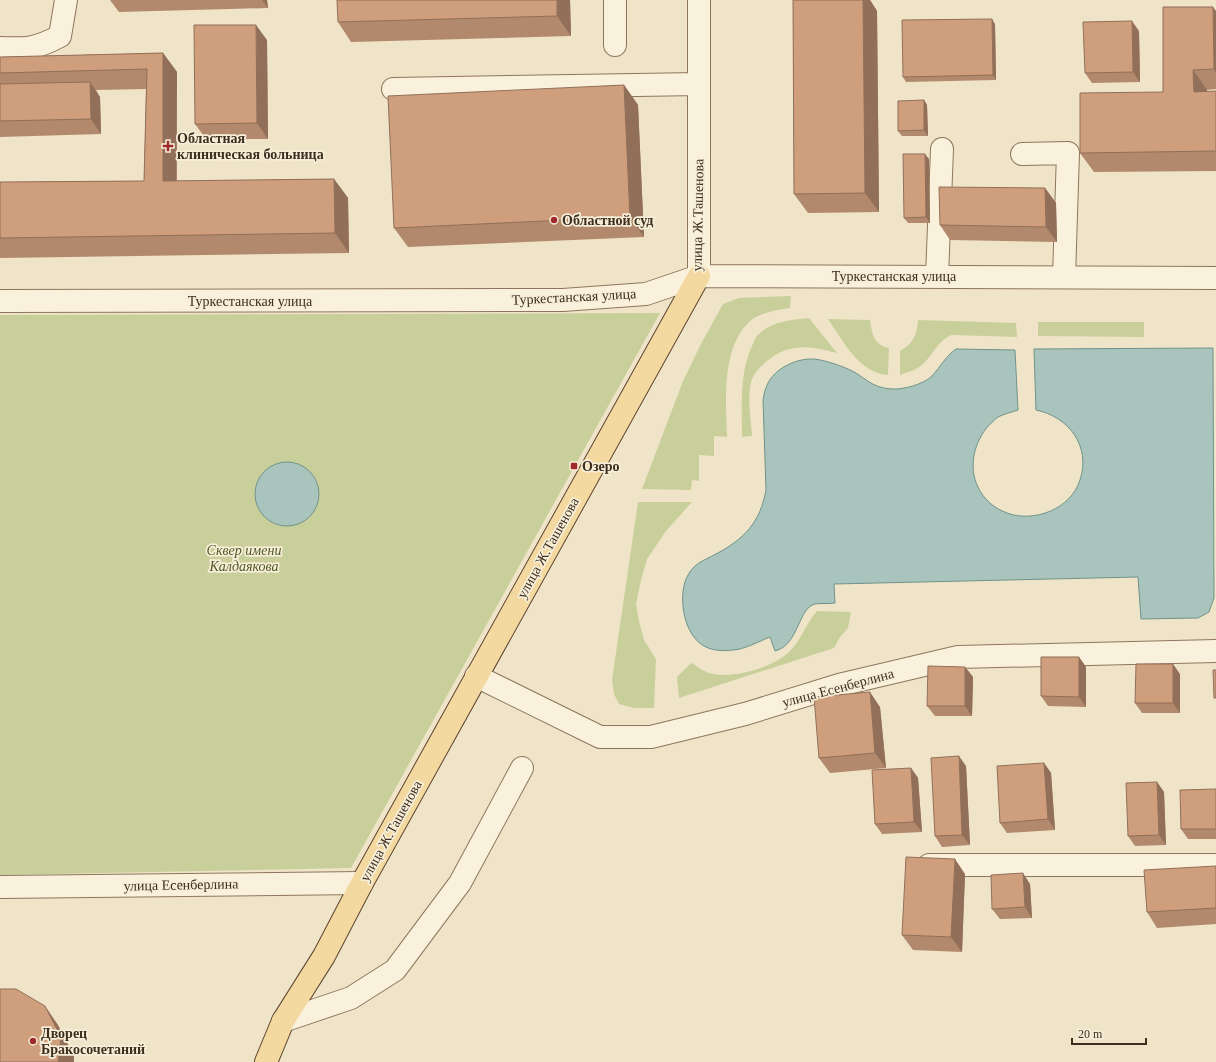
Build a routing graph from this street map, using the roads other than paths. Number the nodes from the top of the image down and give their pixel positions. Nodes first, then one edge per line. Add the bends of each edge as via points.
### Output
1 (66, 0) edge
2 (614, 0) edge
3 (699, 0) edge
4 (615, 45) dead end
5 (0, 48) edge
6 (699, 84) junction
7 (393, 89) dead end
8 (942, 149) dead end
9 (1022, 154) dead end
10 (699, 276) junction
11 (937, 277) junction
12 (1064, 277) junction
13 (1216, 278) edge
14 (0, 301) edge
15 (1216, 651) edge
16 (476, 676) junction
17 (522, 768) dead end
18 (914, 865) edge
19 (1216, 865) edge
20 (362, 882) junction
21 (0, 887) edge
22 (284, 1021) junction
23 (266, 1062) edge

1 - 5 street via 60,36 45,45 31,48
2 - 4 street
3 - 6 street, улица Ж.Ташенова
6 - 7 street
6 - 10 street, улица Ж.Ташенова
8 - 11 street
9 - 12 street via 1068,153
10 - 11 street, Туркестанская улица
10 - 14 street, Туркестанская улица via 646,294 563,300
10 - 16 main road, улица Ж.Ташенова
11 - 12 street, Туркестанская улица
12 - 13 street, Туркестанская улица
15 - 16 street, улица Есенберлина via 958,657 839,685 744,714 652,737 600,737
16 - 20 main road, улица Ж.Ташенова
17 - 22 street via 460,883 395,970 352,998
18 - 19 street
20 - 21 street, улица Есенберлина
20 - 22 main road, улица Ж.Ташенова via 324,956
22 - 23 main road, улица Ж.Ташенова

